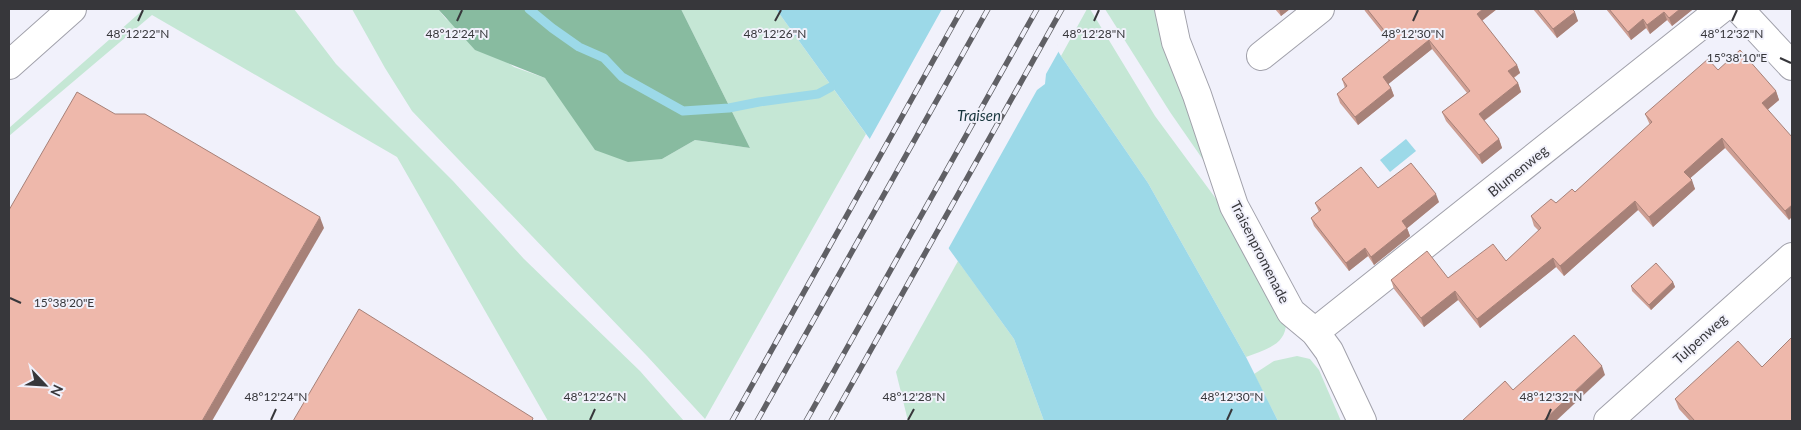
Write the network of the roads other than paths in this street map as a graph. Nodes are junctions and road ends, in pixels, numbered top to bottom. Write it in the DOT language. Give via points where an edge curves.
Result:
graph roads {
  1 [pos="72,9"];
  2 [pos="1169,9"];
  3 [pos="1320,9"];
  4 [pos="1721,9"];
  5 [pos="1740,9"];
  6 [pos="1261,56"];
  7 [pos="9,65"];
  8 [pos="1792,66"];
  9 [pos="1792,257"];
  10 [pos="1315,332"];
  11 [pos="1362,421"];
  12 [pos="1608,421"];
  1 -- 7 [label="street"];
  2 -- 10 [label="street, Traisenpromenade" via="1176,42 1234,206 1291,312"];
  3 -- 6 [label="street"];
  4 -- 10 [label="street, Blumenweg"];
  5 -- 8 [label="street"];
  9 -- 12 [label="street, Tulpenweg"];
  10 -- 11 [label="street, Traisenpromenade" via="1328,351"];
}
